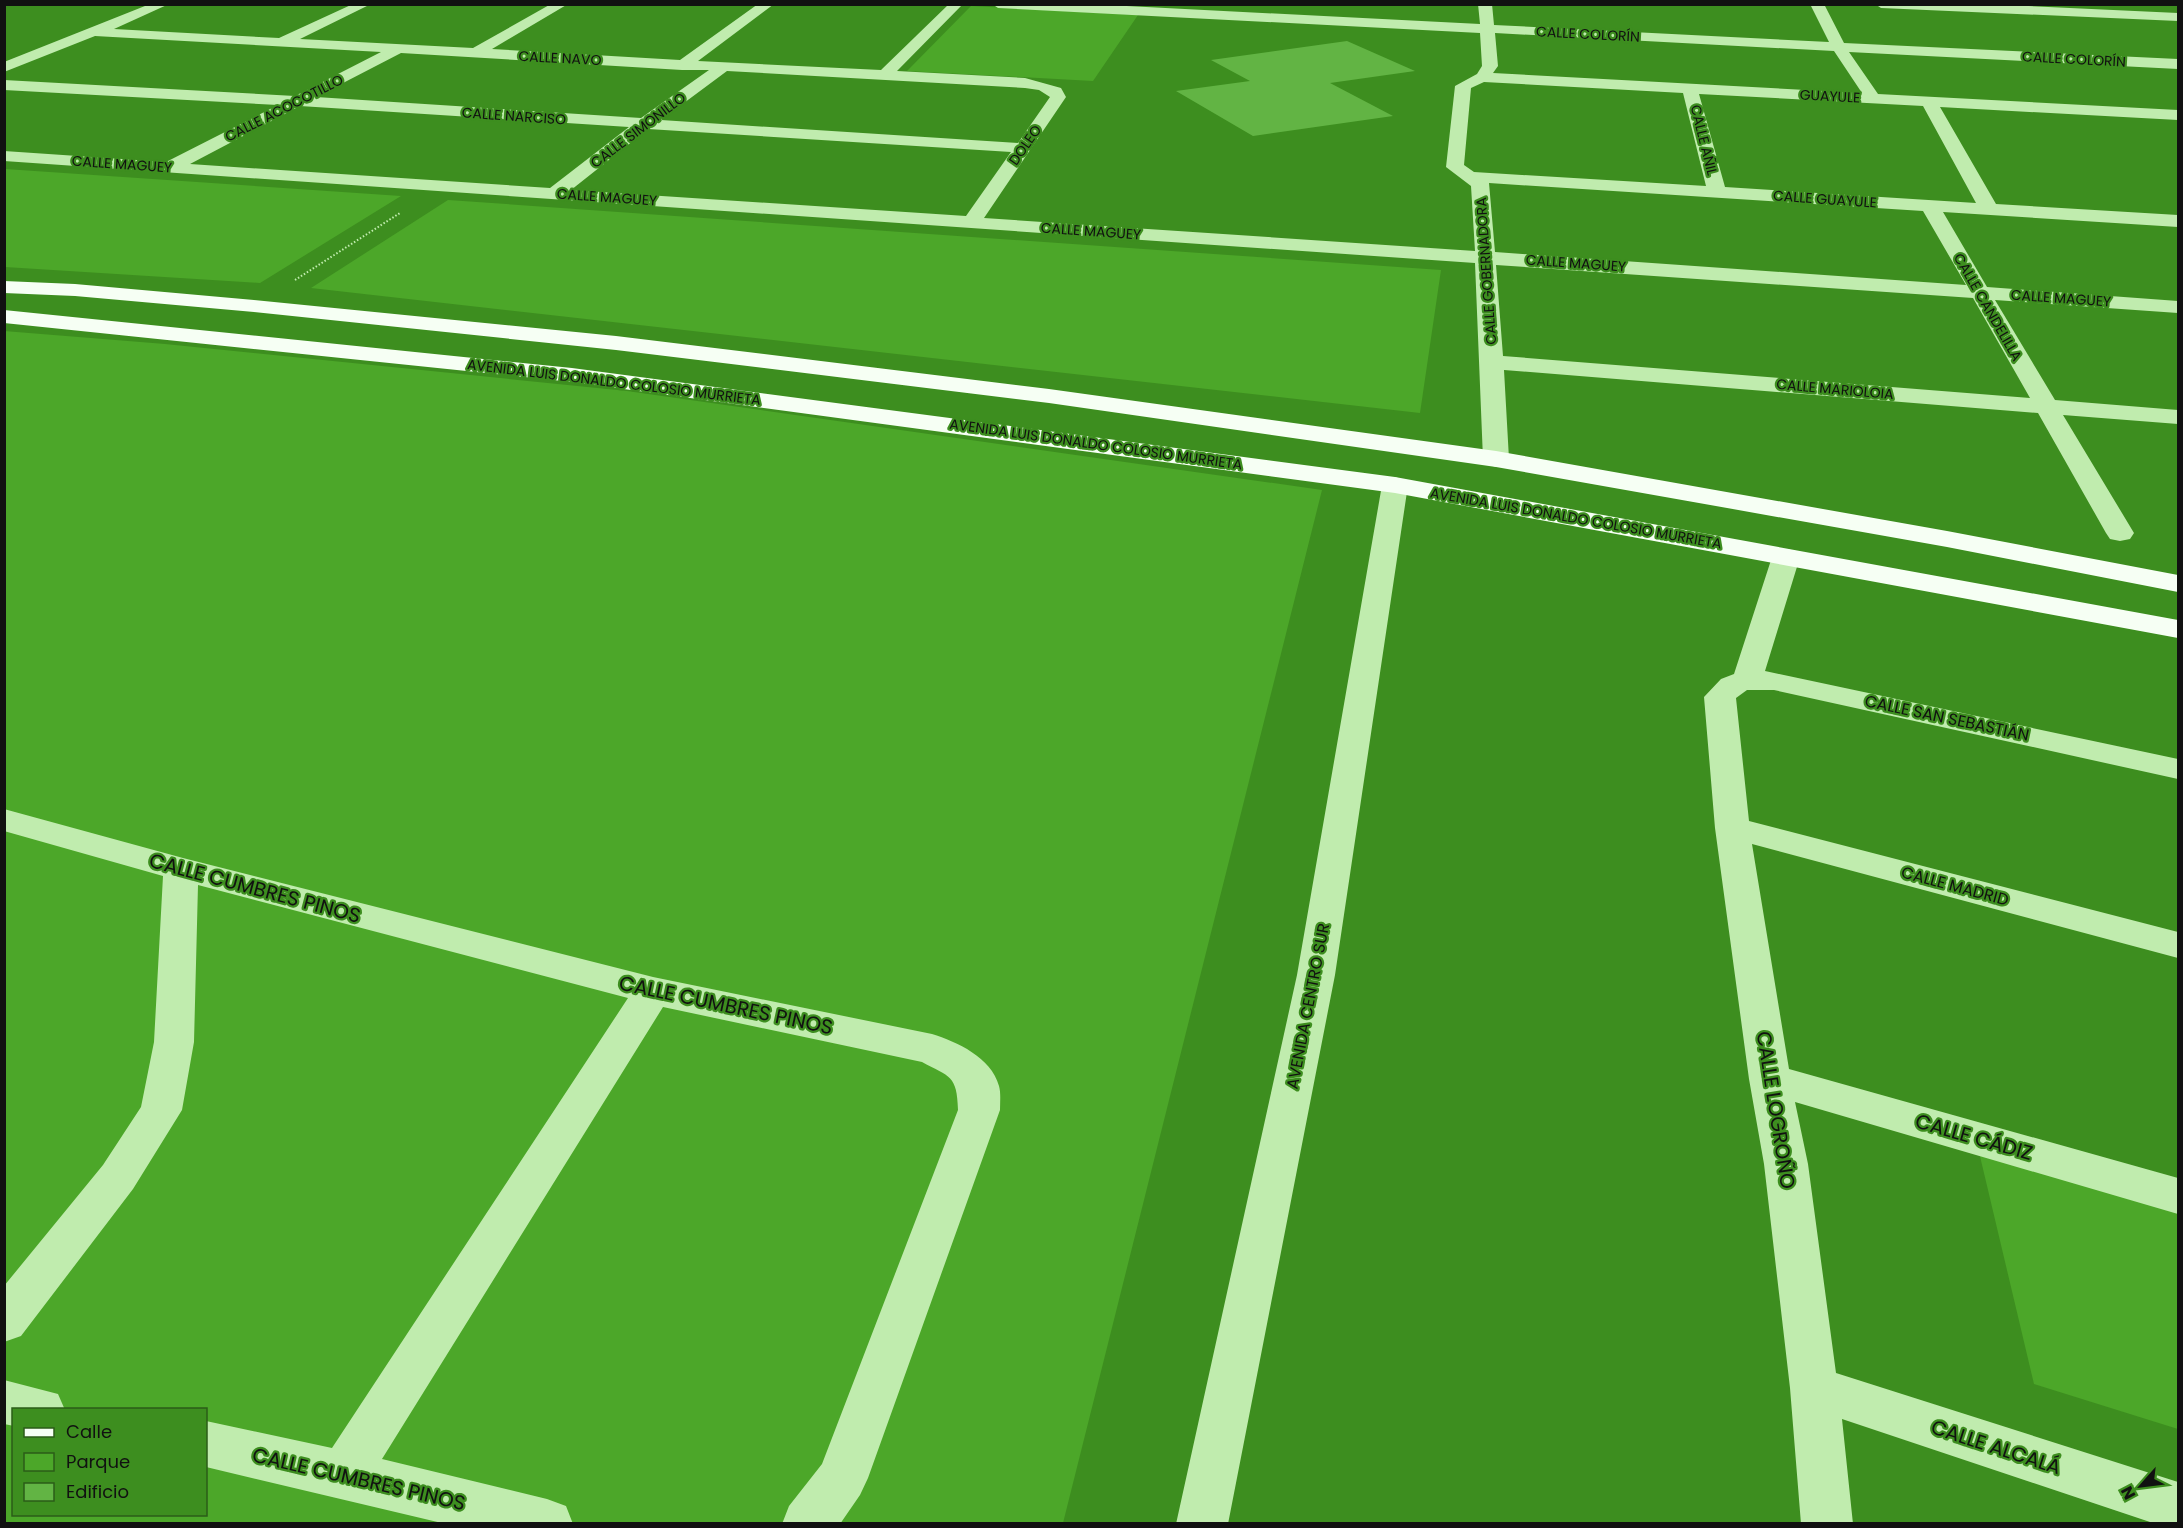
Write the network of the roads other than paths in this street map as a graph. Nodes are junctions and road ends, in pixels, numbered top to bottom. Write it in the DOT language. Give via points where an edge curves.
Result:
graph roads {
  1 [pos="162,4"];
  2 [pos="365,4"];
  3 [pos="562,4"];
  4 [pos="768,4"];
  5 [pos="957,4"];
  6 [pos="998,4"];
  7 [pos="1485,4"];
  8 [pos="1817,4"];
  9 [pos="1881,4"];
  10 [pos="2136,4"];
  11 [pos="1137,8"];
  12 [pos="2150,16"];
  13 [pos="2178,17"];
  14 [pos="1487,29"];
  15 [pos="94,32"];
  16 [pos="2171,34"];
  17 [pos="282,42"];
  18 [pos="1838,46"];
  19 [pos="398,50"];
  20 [pos="475,52"];
  21 [pos="2178,64"];
  22 [pos="682,65"];
  23 [pos="4,68"];
  24 [pos="722,68"];
  25 [pos="1482,76"];
  26 [pos="883,77"];
  27 [pos="1025,83"];
  28 [pos="4,85"];
  29 [pos="1690,88"];
  30 [pos="1874,99"];
  31 [pos="297,101"];
  32 [pos="1929,102"];
  33 [pos="2177,116"];
  34 [pos="644,124"];
  35 [pos="1023,148"];
  36 [pos="4,156"];
  37 [pos="170,167"];
  38 [pos="1472,177"];
  39 [pos="1717,192"];
  40 [pos="555,193"];
  41 [pos="1930,206"];
  42 [pos="1989,209"];
  43 [pos="2178,221"];
  44 [pos="970,224"];
  45 [pos="1483,256"];
  46 [pos="4,287"];
  47 [pos="1978,292"];
  48 [pos="2178,306"];
  49 [pos="9,317"];
  50 [pos="1492,362"];
  51 [pos="2048,406"];
  52 [pos="2178,417"];
  53 [pos="1496,459"];
  54 [pos="1395,485"];
  55 [pos="2120,533"];
  56 [pos="1786,557"];
  57 [pos="2178,584"];
  58 [pos="2178,629"];
  59 [pos="1734,688"];
  60 [pos="2178,769"];
  61 [pos="4,820"];
  62 [pos="1732,828"];
  63 [pos="181,869"];
  64 [pos="2178,945"];
  65 [pos="652,991"];
  66 [pos="1770,1079"];
  67 [pos="2178,1196"];
  68 [pos="4,1322"];
  69 [pos="1814,1388"];
  70 [pos="4,1402"];
  71 [pos="31,1408"];
  72 [pos="207,1444"];
  73 [pos="344,1474"];
  74 [pos="2178,1506"];
  75 [pos="547,1524"];
  76 [pos="808,1524"];
  77 [pos="1202,1524"];
  78 [pos="1827,1524"];
  1 -- 15 [label="street"];
  2 -- 17 [label="street"];
  3 -- 20 [label="street"];
  4 -- 22 [label="street, CALLE SIMONILLO"];
  5 -- 26 [label="street"];
  6 -- 11 [label="street, CALLE COLORÍN"];
  7 -- 14 [label="street"];
  8 -- 18 [label="street"];
  9 -- 12 [label="street"];
  10 -- 12 [label="street"];
  11 -- 14 [label="street, CALLE COLORÍN"];
  12 -- 13 [label="street"];
  12 -- 16 [label="street"];
  14 -- 18 [label="street, CALLE COLORÍN"];
  14 -- 25 [label="street" via="1490,66"];
  15 -- 17 [label="street, CALLE NAVO"];
  15 -- 23 [label="street"];
  17 -- 19 [label="street, CALLE NAVO"];
  18 -- 21 [label="street, CALLE COLORÍN"];
  18 -- 30 [label="street"];
  19 -- 20 [label="street, CALLE NAVO"];
  19 -- 31 [label="street, CALLE ACOCOTILLO"];
  20 -- 22 [label="street, CALLE NAVO"];
  22 -- 24 [label="street, CALLE NAVO"];
  24 -- 26 [label="street, CALLE NAVO"];
  24 -- 34 [label="street, CALLE SIMONILLO"];
  25 -- 29 [label="street, GUAYULE"];
  25 -- 38 [label="street, CALLE GOBERNADORA" via="1463,86 1455,166"];
  26 -- 27 [label="street, CALLE NAVO"];
  27 -- 35 [label="street, DOLEO" via="1055,91 1058,97"];
  28 -- 31 [label="street, CALLE NARCISO"];
  29 -- 30 [label="street, GUAYULE"];
  29 -- 39 [label="street, CALLE AÑIL"];
  30 -- 32 [label="street, GUAYULE"];
  31 -- 34 [label="street, CALLE NARCISO"];
  31 -- 37 [label="street, CALLE ACOCOTILLO"];
  32 -- 33 [label="street, GUAYULE"];
  32 -- 42 [label="street"];
  34 -- 35 [label="street, CALLE NARCISO"];
  34 -- 40 [label="street, CALLE SIMONILLO"];
  35 -- 44 [label="street, DOLEO"];
  36 -- 37 [label="street, CALLE MAGUEY"];
  37 -- 40 [label="street, CALLE MAGUEY"];
  38 -- 39 [label="street, CALLE GUAYULE"];
  38 -- 45 [label="street, CALLE GOBERNADORA" via="1480,184"];
  39 -- 41 [label="street, CALLE GUAYULE"];
  40 -- 44 [label="street, CALLE MAGUEY"];
  41 -- 42 [label="street, CALLE GUAYULE"];
  41 -- 47 [label="street, CALLE CANDELILLA"];
  42 -- 43 [label="street, CALLE GUAYULE"];
  44 -- 45 [label="street, CALLE MAGUEY"];
  45 -- 47 [label="street, CALLE MAGUEY"];
  45 -- 50 [label="street, CALLE GOBERNADORA"];
  46 -- 53 [label="main road" via="254,306 616,343 1014,392"];
  47 -- 48 [label="street, CALLE MAGUEY"];
  47 -- 51 [label="street, CALLE CANDELILLA"];
  49 -- 54 [label="main road, AVENIDA LUIS DONALDO COLOSIO MURRIETA" via="572,375"];
  50 -- 51 [label="street, CALLE MARIOLOIA"];
  50 -- 53 [label="street, CALLE GOBERNADORA"];
  51 -- 52 [label="street, CALLE MARIOLOIA"];
  51 -- 55 [label="street, CALLE CANDELILLA"];
  53 -- 57 [label="main road"];
  54 -- 56 [label="main road, AVENIDA LUIS DONALDO COLOSIO MURRIETA"];
  54 -- 77 [label="street, AVENIDA CENTRO SUR" via="1316,975"];
  56 -- 58 [label="main road, AVENIDA LUIS DONALDO COLOSIO MURRIETA"];
  56 -- 59 [label="street"];
  59 -- 60 [label="street, CALLE SAN SEBASTIÁN" via="1774,681"];
  59 -- 62 [label="street, CALLE LOGROÑO"];
  61 -- 63 [label="street, CALLE CUMBRES PINOS"];
  62 -- 64 [label="street, CALLE MADRID"];
  62 -- 66 [label="street, CALLE LOGROÑO"];
  63 -- 65 [label="street, CALLE CUMBRES PINOS"];
  63 -- 68 [label="street" via="174,1042 161,1110 118,1177"];
  65 -- 73 [label="street"];
  65 -- 76 [label="street, CALLE CUMBRES PINOS" via="932,1049 965,1067 978,1085 979,1110 842,1478"];
  66 -- 67 [label="street, CALLE CÁDIZ"];
  66 -- 69 [label="street, CALLE LOGROÑO" via="1786,1164"];
  69 -- 74 [label="street, CALLE ALCALÁ"];
  69 -- 78 [label="street, CALLE LOGROÑO"];
  70 -- 71 [label="street"];
  72 -- 73 [label="street, CALLE CUMBRES PINOS"];
  73 -- 75 [label="street, CALLE CUMBRES PINOS"];
}
